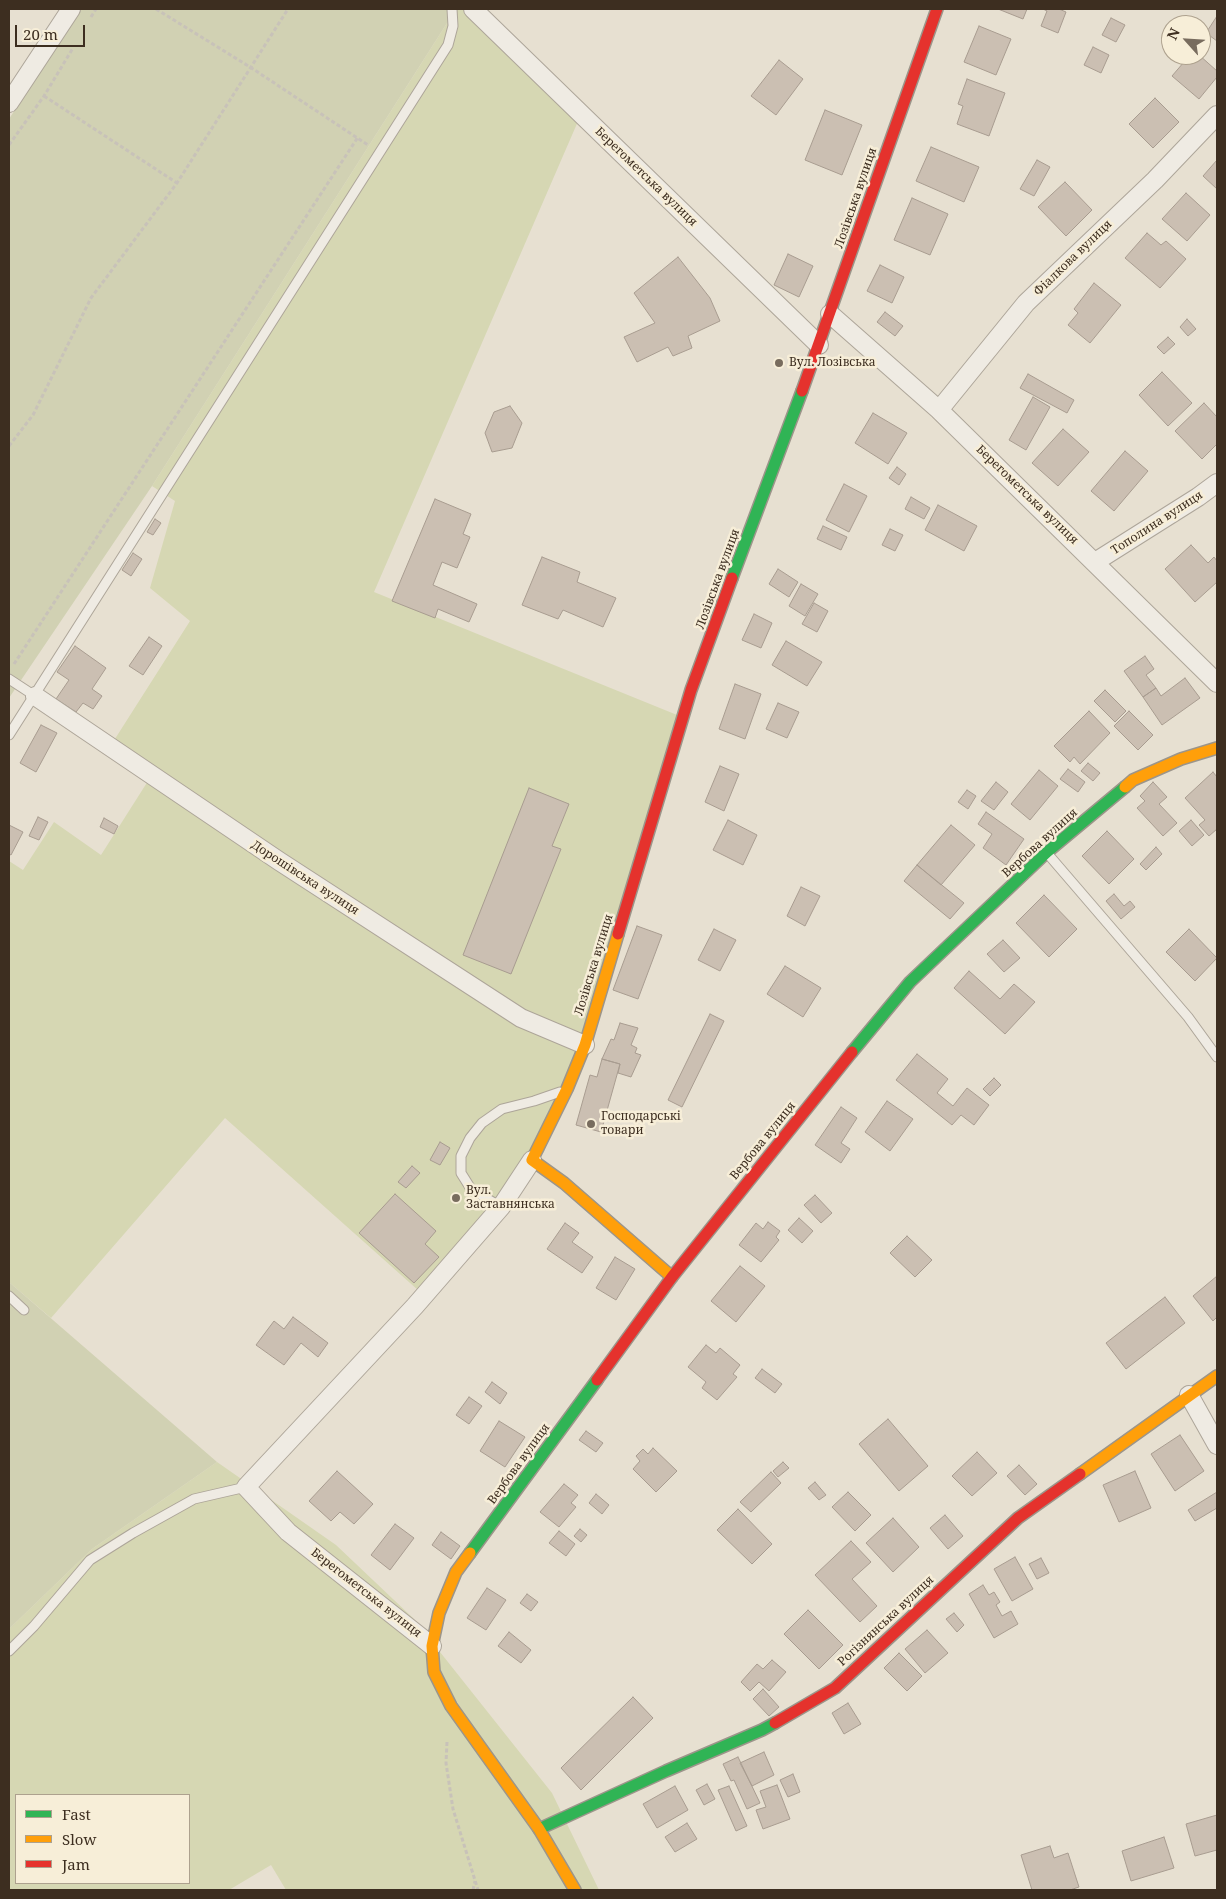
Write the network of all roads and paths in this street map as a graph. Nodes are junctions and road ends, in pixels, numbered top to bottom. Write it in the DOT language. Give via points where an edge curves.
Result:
graph roads {
  1 [pos="71,9"];
  2 [pos="96,9"];
  3 [pos="156,9"];
  4 [pos="288,9"];
  5 [pos="452,9"];
  6 [pos="473,9"];
  7 [pos="937,9"];
  8 [pos="86,25"];
  9 [pos="77,40"];
  10 [pos="250,67"];
  11 [pos="44,96"];
  12 [pos="9,103"];
  13 [pos="1217,115"];
  14 [pos="358,137"];
  15 [pos="9,145"];
  16 [pos="378,153"];
  17 [pos="177,183"];
  18 [pos="830,314"];
  19 [pos="819,344"];
  20 [pos="939,410"];
  21 [pos="9,446"];
  22 [pos="1217,483"];
  23 [pos="1095,562"];
  24 [pos="9,672"];
  25 [pos="9,679"];
  26 [pos="1217,682"];
  27 [pos="35,696"];
  28 [pos="9,735"];
  29 [pos="1217,748"];
  30 [pos="1047,852"];
  31 [pos="585,1046"];
  32 [pos="1217,1056"];
  33 [pos="567,1089"];
  34 [pos="532,1160"];
  35 [pos="501,1207"];
  36 [pos="672,1277"];
  37 [pos="9,1296"];
  38 [pos="24,1310"];
  39 [pos="1217,1376"];
  40 [pos="1189,1395"];
  41 [pos="1217,1445"];
  42 [pos="246,1486"];
  43 [pos="432,1646"];
  44 [pos="9,1651"];
  45 [pos="452,1706"];
  46 [pos="539,1829"];
  47 [pos="476,1880"];
  48 [pos="473,1890"];
  49 [pos="478,1890"];
  50 [pos="575,1890"];
  1 -- 12 [label="street"];
  2 -- 8 [label="path"];
  3 -- 10 [label="path"];
  4 -- 10 [label="path"];
  5 -- 16 [label="lane" via="453,26 448,45"];
  6 -- 19 [label="street, Берегометська вулиця"];
  7 -- 18 [label="street, Лозівська вулиця"];
  9 -- 11 [label="path"];
  10 -- 14 [label="path"];
  10 -- 17 [label="path"];
  11 -- 15 [label="path"];
  11 -- 17 [label="path"];
  13 -- 20 [label="street, Фіалкова вулиця" via="1155,180 1026,303"];
  14 -- 16 [label="path"];
  14 -- 24 [label="path"];
  16 -- 27 [label="lane"];
  17 -- 21 [label="path" via="91,298 33,415"];
  18 -- 19 [label="street, Лозівська вулиця"];
  18 -- 20 [label="street, Берегометська вулиця"];
  19 -- 31 [label="street, Лозівська вулиця" via="691,690"];
  20 -- 23 [label="street, Берегометська вулиця"];
  22 -- 23 [label="street, Тополина вулиця"];
  23 -- 26 [label="street, Берегометська вулиця"];
  25 -- 27 [label="lane"];
  27 -- 28 [label="lane"];
  27 -- 31 [label="street, Дорошівська вулиця" via="279,861 521,1018"];
  29 -- 30 [label="street, Вербова вулиця" via="1181,759 1133,780"];
  30 -- 32 [label="lane" via="1188,1017"];
  30 -- 36 [label="street, Вербова вулиця" via="910,982"];
  31 -- 33 [label="street, Лозівська вулиця"];
  33 -- 34 [label="street, Лозівська вулиця"];
  33 -- 35 [label="lane" via="502,1109 482,1123 470,1138 461,1156 461,1173 471,1189"];
  34 -- 35 [label="street"];
  34 -- 36 [label="street" via="564,1183"];
  35 -- 42 [label="street" via="415,1306"];
  36 -- 43 [label="street, Вербова вулиця" via="456,1572 439,1613"];
  37 -- 38 [label="lane"];
  39 -- 40 [label="street, Рогізнянська вулиця"];
  40 -- 41 [label="street"];
  40 -- 46 [label="street, Рогізнянська вулиця" via="1018,1518 834,1688 762,1730"];
  42 -- 43 [label="street, Берегометська вулиця" via="288,1532"];
  42 -- 44 [label="lane" via="194,1499 90,1560"];
  43 -- 45 [label="street, Берегометська вулиця" via="434,1672"];
  45 -- 46 [label="street, Берегометська вулиця"];
  45 -- 47 [label="path" via="446,1763 453,1809"];
  46 -- 50 [label="street, Берегометська вулиця"];
  47 -- 48 [label="path"];
  47 -- 49 [label="path"];
}
